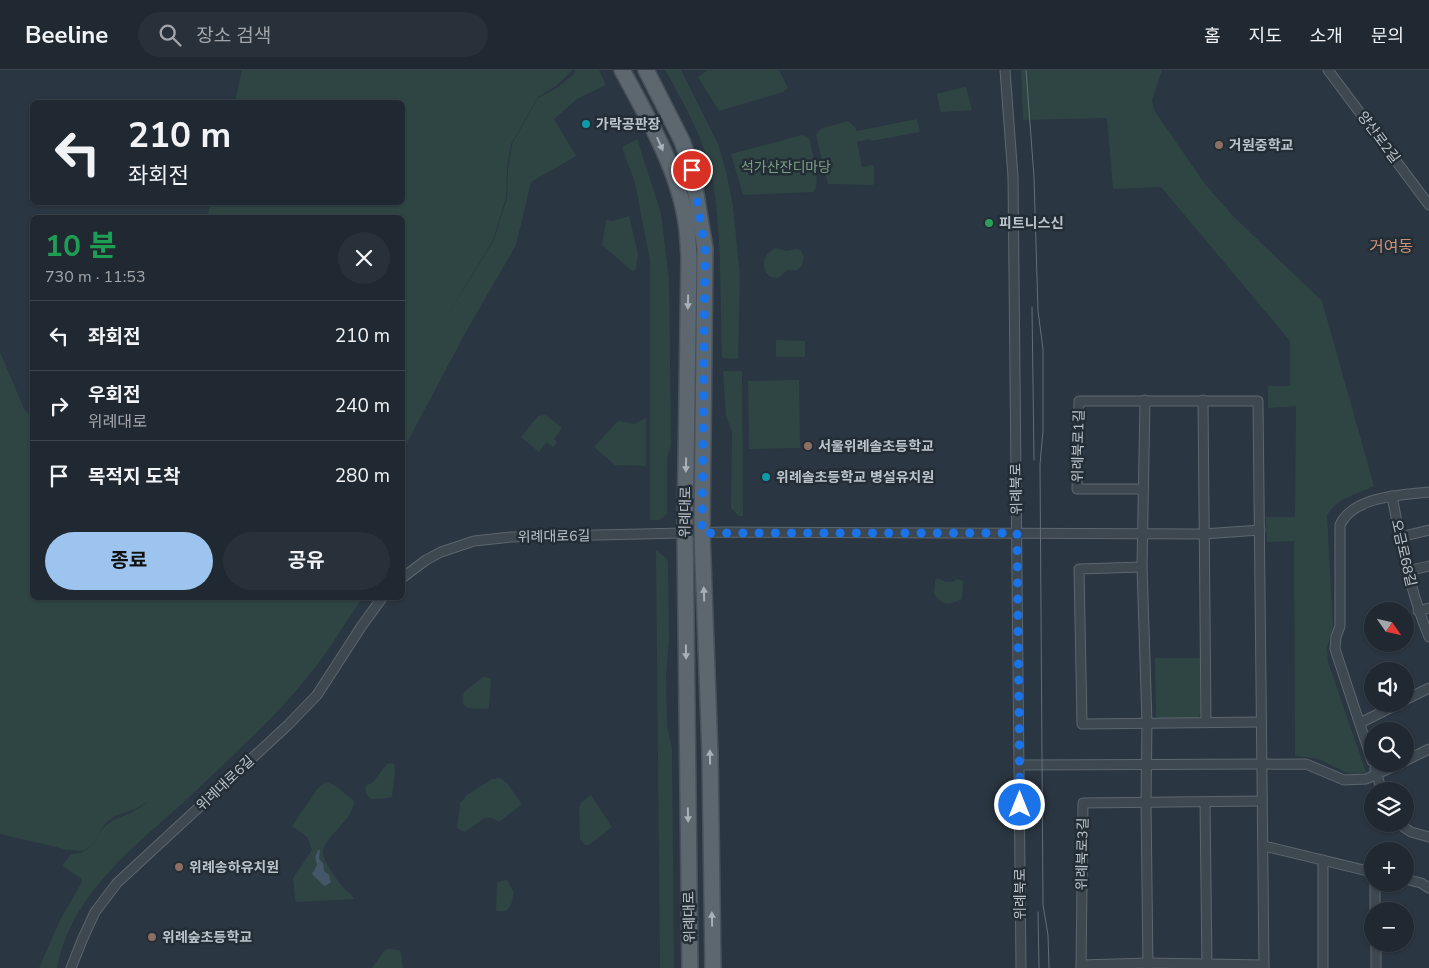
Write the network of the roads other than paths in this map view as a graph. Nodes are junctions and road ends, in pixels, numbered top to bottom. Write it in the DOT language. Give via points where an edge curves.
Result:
graph roads {
  1 [pos="622,70"];
  2 [pos="646,70"];
  3 [pos="1005,70"];
  4 [pos="1328,70"];
  5 [pos="1429,205"];
  6 [pos="1145,400"];
  7 [pos="1202,400"];
  8 [pos="1143,489"];
  9 [pos="1429,492"];
  10 [pos="1392,496"];
  11 [pos="1260,530"];
  12 [pos="1429,530"];
  13 [pos="685,533"];
  14 [pos="702,533"];
  15 [pos="1017,533"];
  16 [pos="1143,533"];
  17 [pos="1203,534"];
  18 [pos="1400,537"];
  19 [pos="1429,566"];
  20 [pos="1142,567"];
  21 [pos="1407,571"];
  22 [pos="405,576"];
  23 [pos="381,600"];
  24 [pos="1429,608"];
  25 [pos="1418,611"];
  26 [pos="1429,637"];
  27 [pos="1429,688"];
  28 [pos="1414,696"];
  29 [pos="1382,712"];
  30 [pos="1206,722"];
  31 [pos="1262,722"];
  32 [pos="1147,723"];
  33 [pos="1360,723"];
  34 [pos="1364,735"];
  35 [pos="1429,749"];
  36 [pos="1414,756"];
  37 [pos="1147,764"];
  38 [pos="1020,765"];
  39 [pos="1261,765"];
  40 [pos="1381,772"];
  41 [pos="1377,774"];
  42 [pos="1379,782"];
  43 [pos="1262,801"];
  44 [pos="1146,802"];
  45 [pos="1205,802"];
  46 [pos="1411,832"];
  47 [pos="1429,837"];
  48 [pos="1264,846"];
  49 [pos="1323,860"];
  50 [pos="1364,870"];
  51 [pos="1414,881"];
  52 [pos="1429,888"];
  53 [pos="1376,952"];
  54 [pos="1081,966"];
  55 [pos="1148,966"];
  56 [pos="1207,966"];
  57 [pos="1264,966"];
  58 [pos="71,968"];
  59 [pos="690,968"];
  60 [pos="713,968"];
  61 [pos="1021,968"];
  62 [pos="1323,968"];
  63 [pos="1376,968"];
  1 -- 13 [label="main road, 위례대로, one-way" via="666,158 686,222 689,257"];
  2 -- 14 [label="main road, 위례대로" via="682,141 692,170 705,248"];
  3 -- 15 [label="street, 위례북로" via="1013,172"];
  4 -- 5 [label="street, 양산로2길"];
  6 -- 7 [label="street, 위례북로1길"];
  6 -- 8 [label="street"];
  6 -- 8 [label="street, 위례북로1길" via="1079,401 1078,489"];
  7 -- 11 [label="street, 위례북로1길" via="1258,400"];
  7 -- 17 [label="street"];
  8 -- 16 [label="street"];
  9 -- 10 [label="street"];
  10 -- 18 [label="street, 오금로68길"];
  10 -- 33 [label="street" via="1357,507 1340,525 1340,626 1335,649"];
  11 -- 17 [label="street"];
  11 -- 31 [label="street, 위례북로1길"];
  12 -- 18 [label="street"];
  13 -- 14 [label="street, 위례대로6길"];
  13 -- 22 [label="street, 위례대로6길" via="491,539 441,552"];
  13 -- 59 [label="main road, 위례대로, one-way"];
  14 -- 15 [label="street, 위례대로6길"];
  60 -- 14 [label="main road, 위례대로, one-way"];
  15 -- 16 [label="street"];
  15 -- 38 [label="street, 위례북로"];
  16 -- 17 [label="street"];
  16 -- 20 [label="street"];
  17 -- 30 [label="street"];
  18 -- 21 [label="street, 오금로68길"];
  19 -- 21 [label="street"];
  20 -- 32 [label="street"];
  20 -- 32 [label="street" via="1079,569 1082,724"];
  21 -- 25 [label="street, 오금로68길"];
  23 -- 58 [label="street, 위례대로6길" via="317,695 116,883 95,912"];
  24 -- 25 [label="street"];
  25 -- 26 [label="street, 오금로68길"];
  27 -- 28 [label="street"];
  29 -- 33 [label="street"];
  30 -- 31 [label="street"];
  30 -- 32 [label="street"];
  31 -- 39 [label="street, 위례북로1길"];
  32 -- 37 [label="street"];
  33 -- 34 [label="street"];
  35 -- 36 [label="street"];
  37 -- 38 [label="street"];
  37 -- 39 [label="street"];
  37 -- 44 [label="street"];
  38 -- 61 [label="street, 위례북로"];
  39 -- 41 [label="street" via="1306,764 1344,780 1366,779"];
  39 -- 43 [label="street"];
  40 -- 41 [label="street"];
  41 -- 42 [label="street"];
  43 -- 45 [label="street"];
  43 -- 48 [label="street"];
  44 -- 45 [label="street"];
  44 -- 54 [label="street, 위례북로3길" via="1083,803"];
  44 -- 55 [label="street"];
  45 -- 56 [label="street"];
  46 -- 47 [label="street"];
  48 -- 49 [label="street"];
  48 -- 57 [label="street"];
  49 -- 50 [label="street"];
  49 -- 62 [label="street"];
  51 -- 52 [label="street"];
  53 -- 63 [label="street"];
  54 -- 55 [label="street"];
  55 -- 56 [label="street"];
  56 -- 57 [label="street"];
}
